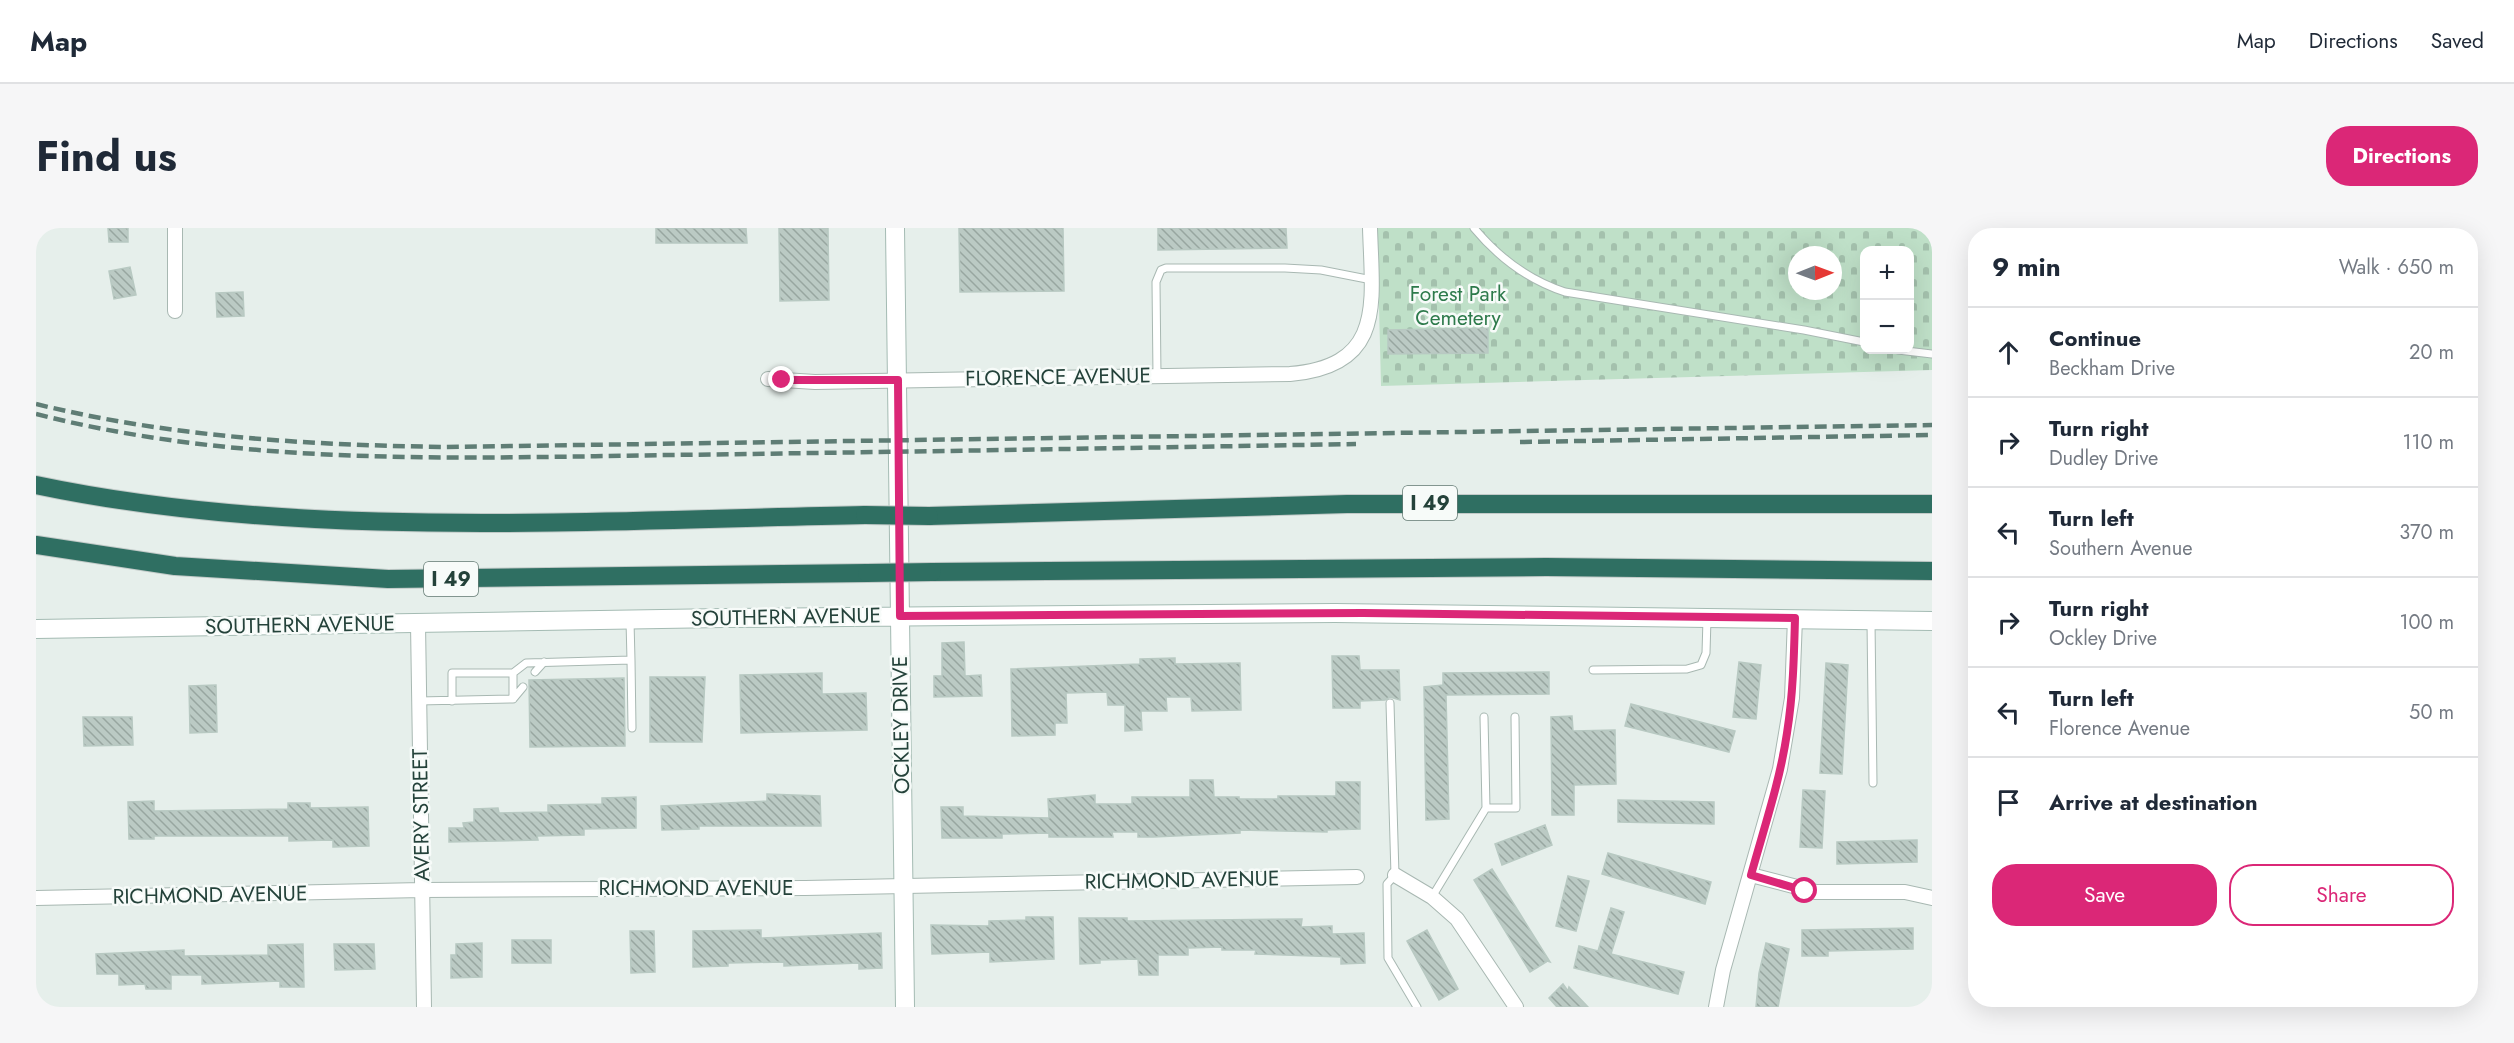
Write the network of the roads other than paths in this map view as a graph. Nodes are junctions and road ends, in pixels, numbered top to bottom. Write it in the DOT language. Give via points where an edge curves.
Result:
graph roads {
  1 [pos="175,228"];
  2 [pos="895,228"];
  3 [pos="1370,228"];
  4 [pos="1473,228"];
  5 [pos="1372,280"];
  6 [pos="175,311"];
  7 [pos="1860,341"];
  8 [pos="1914,352"];
  9 [pos="1932,354"];
  10 [pos="1157,376"];
  11 [pos="768,379"];
  12 [pos="898,380"];
  13 [pos="36,485"];
  14 [pos="1932,504"];
  15 [pos="36,546"];
  16 [pos="1932,571"];
  17 [pos="900,616"];
  18 [pos="1707,617"];
  19 [pos="1795,618"];
  20 [pos="630,620"];
  21 [pos="1871,620"];
  22 [pos="1932,621"];
  23 [pos="418,624"];
  24 [pos="36,629"];
  25 [pos="631,660"];
  26 [pos="544,662"];
  27 [pos="1593,670"];
  28 [pos="535,672"];
  29 [pos="513,673"];
  30 [pos="523,687"];
  31 [pos="513,699"];
  32 [pos="419,701"];
  33 [pos="452,701"];
  34 [pos="1390,704"];
  35 [pos="1484,717"];
  36 [pos="1515,717"];
  37 [pos="632,728"];
  38 [pos="1873,783"];
  39 [pos="1486,807"];
  40 [pos="1395,875"];
  41 [pos="1751,875"];
  42 [pos="1357,877"];
  43 [pos="903,886"];
  44 [pos="422,890"];
  45 [pos="1432,897"];
  46 [pos="36,898"];
  47 [pos="1932,898"];
  48 [pos="424,1007"];
  49 [pos="905,1007"];
  50 [pos="1417,1007"];
  51 [pos="1516,1007"];
  52 [pos="1716,1007"];
  1 -- 6 [label="street"];
  2 -- 12 [label="street, OCKLEY DRIVE"];
  3 -- 5 [label="street"];
  4 -- 7 [label="lane" via="1513,267 1565,292"];
  5 -- 10 [label="street, FLORENCE AVENUE" via="1372,309 1366,331 1345,358 1327,368 1304,373"];
  5 -- 10 [label="lane" via="1321,270 1166,268 1156,282"];
  8 -- 9 [label="lane"];
  10 -- 12 [label="street, FLORENCE AVENUE"];
  11 -- 12 [label="street, FLORENCE AVENUE"];
  12 -- 17 [label="street, OCKLEY DRIVE"];
  13 -- 14 [label="highway, I 49, bridge" via="184,507 436,522 929,516 1371,504"];
  15 -- 16 [label="highway, I 49, bridge" via="198,568 388,579 1534,567"];
  17 -- 18 [label="street, SOUTHERN AVENUE" via="1363,613"];
  17 -- 20 [label="street, SOUTHERN AVENUE"];
  17 -- 43 [label="street, OCKLEY DRIVE"];
  18 -- 19 [label="street, SOUTHERN AVENUE"];
  18 -- 27 [label="lane" via="1706,653 1701,665 1687,669"];
  19 -- 21 [label="street, SOUTHERN AVENUE"];
  19 -- 41 [label="street" via="1787,733"];
  20 -- 23 [label="street, SOUTHERN AVENUE"];
  20 -- 25 [label="lane"];
  21 -- 22 [label="street, SOUTHERN AVENUE"];
  21 -- 38 [label="lane"];
  23 -- 24 [label="street, SOUTHERN AVENUE"];
  23 -- 32 [label="street, AVERY STREET"];
  25 -- 26 [label="lane"];
  25 -- 37 [label="lane"];
  26 -- 28 [label="lane"];
  26 -- 29 [label="lane" via="526,663"];
  29 -- 31 [label="lane"];
  29 -- 33 [label="lane" via="452,673"];
  30 -- 31 [label="lane"];
  31 -- 33 [label="lane"];
  32 -- 33 [label="lane"];
  32 -- 44 [label="street, AVERY STREET"];
  34 -- 40 [label="lane"];
  35 -- 39 [label="lane"];
  36 -- 39 [label="lane" via="1516,808"];
  39 -- 45 [label="lane"];
  40 -- 45 [label="street"];
  40 -- 50 [label="lane" via="1387,884 1388,958"];
  41 -- 47 [label="street" via="1816,892 1905,892"];
  41 -- 52 [label="street"];
  42 -- 43 [label="street, RICHMOND AVENUE"];
  43 -- 44 [label="street, RICHMOND AVENUE"];
  43 -- 49 [label="street, OCKLEY DRIVE"];
  44 -- 46 [label="street, RICHMOND AVENUE"];
  44 -- 48 [label="street, AVERY STREET"];
  45 -- 51 [label="street" via="1456,919"];
}
